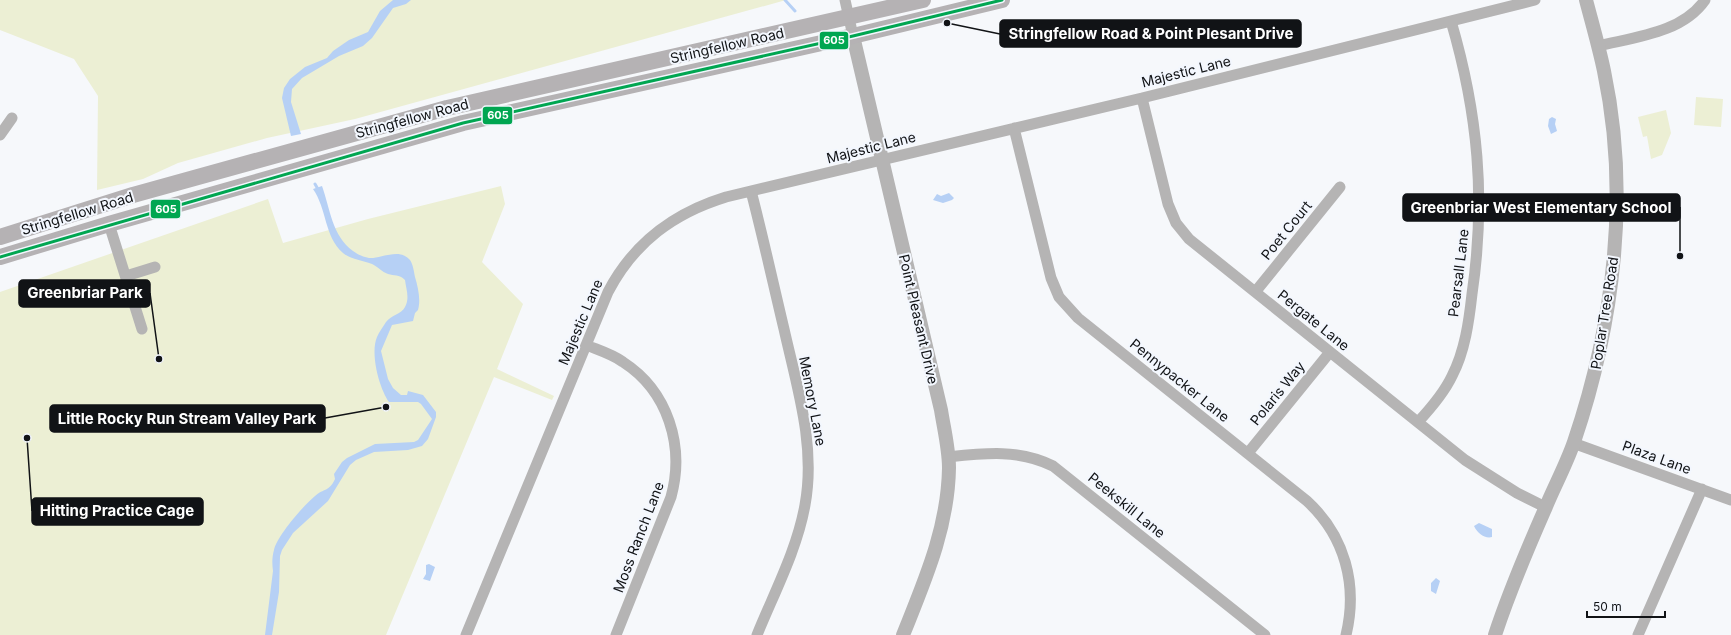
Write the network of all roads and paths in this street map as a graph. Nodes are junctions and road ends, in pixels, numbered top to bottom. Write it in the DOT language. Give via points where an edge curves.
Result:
graph roads {
  1 [pos="845,0"];
  2 [pos="923,0"];
  3 [pos="1002,0"];
  4 [pos="1535,0"];
  5 [pos="1586,0"];
  6 [pos="1705,0"];
  7 [pos="849,17"];
  8 [pos="1451,21"];
  9 [pos="853,36"];
  10 [pos="1598,46"];
  11 [pos="1142,98"];
  12 [pos="12,118"];
  13 [pos="1014,128"];
  14 [pos="0,135"];
  15 [pos="882,159"];
  16 [pos="1340,187"];
  17 [pos="751,191"];
  18 [pos="108,224"];
  19 [pos="0,237"];
  20 [pos="0,257"];
  21 [pos="155,267"];
  22 [pos="126,276"];
  23 [pos="1256,291"];
  24 [pos="142,329"];
  25 [pos="586,345"];
  26 [pos="1330,352"];
  27 [pos="1418,422"];
  28 [pos="1573,443"];
  29 [pos="1248,453"];
  30 [pos="948,457"];
  31 [pos="1702,489"];
  32 [pos="1731,500"];
  33 [pos="1545,507"];
  34 [pos="466,635"];
  35 [pos="616,635"];
  36 [pos="757,635"];
  37 [pos="903,635"];
  38 [pos="1265,635"];
  39 [pos="1346,635"];
  40 [pos="1495,635"];
  41 [pos="1638,635"];
  1 -- 7 [label="street, Point Pleasant Drive"];
  2 -- 7 [label="main road, Stringfellow Road"];
  3 -- 9 [label="main road, Stringfellow Road"];
  4 -- 8 [label="street, Majestic Lane"];
  5 -- 10 [label="street, Poplar Tree Road"];
  6 -- 10 [label="street" via="1693,14 1668,28"];
  7 -- 9 [label="street, Point Pleasant Drive"];
  7 -- 19 [label="main road, Stringfellow Road" via="447,108 133,195"];
  8 -- 11 [label="street, Majestic Lane"];
  8 -- 27 [label="street, Pearsall Lane" via="1468,87 1476,138 1479,190 1477,250 1470,314 1459,361 1444,390"];
  9 -- 15 [label="street, Point Pleasant Drive"];
  9 -- 18 [label="main road, Stringfellow Road" via="463,123"];
  10 -- 28 [label="street, Poplar Tree Road" via="1614,139 1615,245 1602,342 1594,380"];
  11 -- 13 [label="street, Majestic Lane"];
  11 -- 23 [label="street, Pergate Lane" via="1168,204 1176,223 1189,239"];
  12 -- 14 [label="street"];
  13 -- 15 [label="street, Majestic Lane"];
  13 -- 29 [label="street, Pennypacker Lane" via="1052,278 1063,302 1078,318"];
  15 -- 17 [label="street, Majestic Lane"];
  15 -- 30 [label="street, Point Pleasant Drive" via="941,410"];
  16 -- 23 [label="street, Poet Court"];
  17 -- 25 [label="street, Majestic Lane" via="726,196 692,209 666,224 646,240 615,279"];
  17 -- 36 [label="street, Memory Lane" via="805,422 809,469 802,521"];
  18 -- 20 [label="main road, Stringfellow Road"];
  18 -- 22 [label="street"];
  21 -- 22 [label="street"];
  22 -- 24 [label="street"];
  23 -- 26 [label="street, Pergate Lane"];
  25 -- 34 [label="street, Majestic Lane"];
  25 -- 35 [label="street, Moss Ranch Lane" via="622,361 649,385 667,414 676,447 676,473 671,497"];
  26 -- 27 [label="street, Pergate Lane"];
  26 -- 29 [label="street, Polaris Way"];
  27 -- 33 [label="street, Pergate Lane" via="1483,473"];
  28 -- 31 [label="street, Plaza Lane"];
  28 -- 33 [label="street, Poplar Tree Road"];
  29 -- 39 [label="street, Pennypacker Lane" via="1311,504 1333,532 1344,554 1351,585 1352,600"];
  30 -- 37 [label="street, Point Pleasant Drive" via="947,500 935,554"];
  30 -- 38 [label="street, Peekskill Lane" via="1006,453 1034,458 1053,466"];
  31 -- 32 [label="street, Plaza Lane"];
  31 -- 41 [label="street"];
  33 -- 40 [label="street, Poplar Tree Road"];
}
